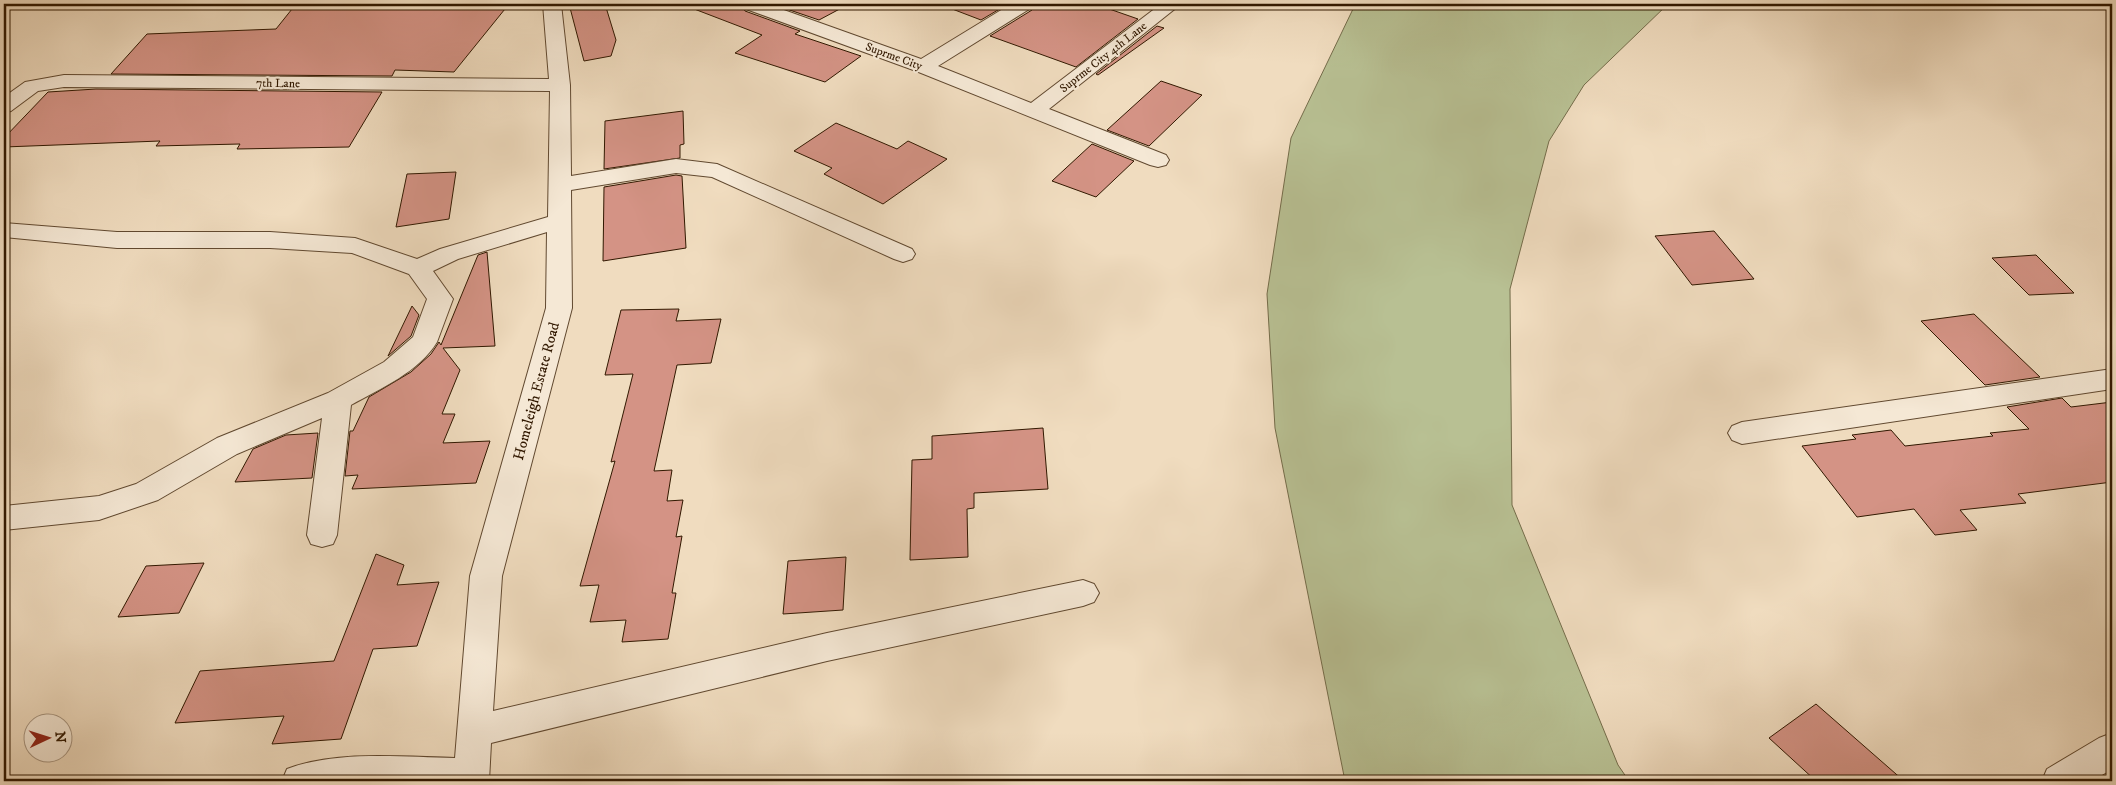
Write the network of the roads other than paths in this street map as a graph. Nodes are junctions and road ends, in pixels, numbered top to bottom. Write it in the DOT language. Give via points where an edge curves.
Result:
graph roads {
  1 [pos="552,4"];
  2 [pos="754,4"];
  3 [pos="1024,4"];
  4 [pos="1172,4"];
  5 [pos="923,67"];
  6 [pos="560,85"];
  7 [pos="4,107"];
  8 [pos="1035,110"];
  9 [pos="1158,160"];
  10 [pos="558,185"];
  11 [pos="558,221"];
  12 [pos="4,230"];
  13 [pos="903,254"];
  14 [pos="418,268"];
  15 [pos="2112,380"];
  16 [pos="338,400"];
  17 [pos="1742,433"];
  18 [pos="4,518"];
  19 [pos="322,535"];
  20 [pos="1082,593"];
  21 [pos="475,731"];
  22 [pos="2112,750"];
  23 [pos="472,778"];
  24 [pos="300,781"];
  25 [pos="2060,781"];
  1 -- 6 [label="street, Homeleigh Estate Road"];
  2 -- 5 [label="street, Suprme City"];
  3 -- 5 [label="street"];
  4 -- 8 [label="street, Suprme City 4th Lane"];
  5 -- 8 [label="street, Suprme City"];
  6 -- 7 [label="street, 7th Lane" via="64,81 32,86"];
  6 -- 10 [label="street, Homeleigh Estate Road"];
  8 -- 9 [label="street, Suprme City"];
  10 -- 11 [label="street, Homeleigh Estate Road"];
  10 -- 13 [label="street" via="676,166 717,171"];
  11 -- 14 [label="street" via="449,254"];
  11 -- 21 [label="street, Homeleigh Estate Road" via="559,308 486,576"];
  12 -- 14 [label="street" via="117,240 270,240 354,246"];
  14 -- 16 [label="street" via="440,299 424,342 394,369"];
  15 -- 17 [label="street"];
  16 -- 18 [label="street" via="227,446 147,492 99,508"];
  16 -- 19 [label="street"];
  20 -- 21 [label="street" via="827,647"];
  21 -- 23 [label="street, Homeleigh Estate Road"];
  22 -- 25 [label="street"];
  23 -- 24 [label="street, Homeleigh Estate Road" via="355,774"];
}
